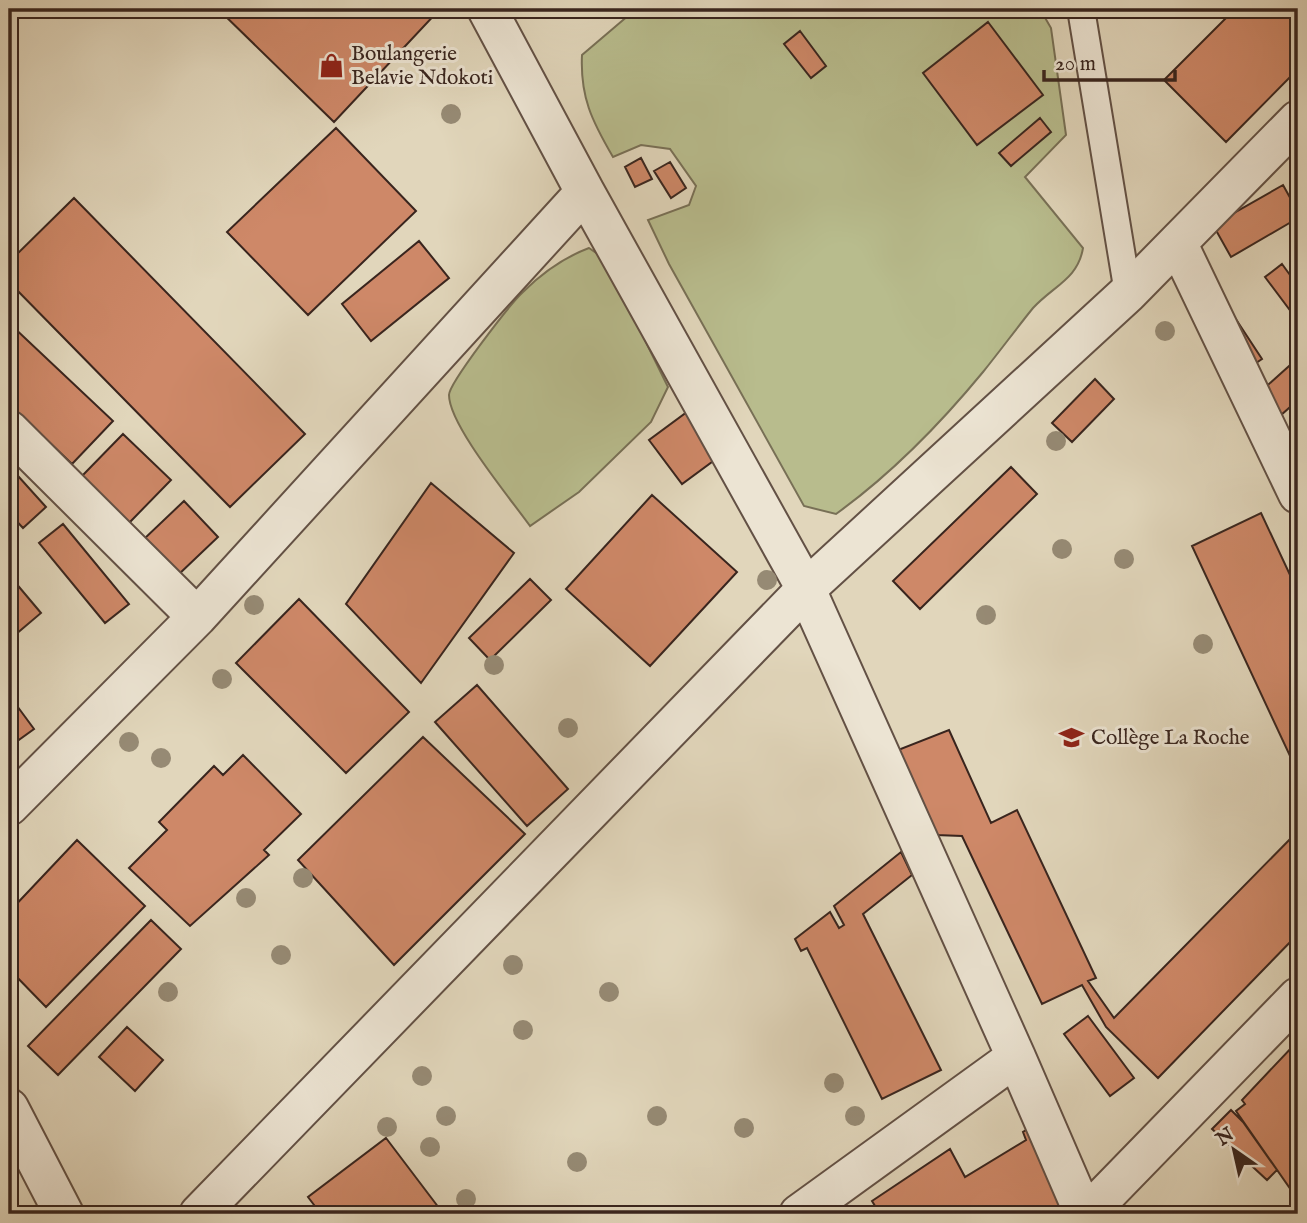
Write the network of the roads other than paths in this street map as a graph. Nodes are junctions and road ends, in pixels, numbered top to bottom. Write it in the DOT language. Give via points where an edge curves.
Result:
graph roads {
  1 [pos="487,9"];
  2 [pos="1081,9"];
  3 [pos="1298,120"];
  4 [pos="584,192"];
  5 [pos="1178,244"];
  6 [pos="1128,293"];
  7 [pos="9,430"];
  8 [pos="1298,494"];
  9 [pos="806,589"];
  10 [pos="197,617"];
  11 [pos="9,806"];
  12 [pos="1298,997"];
  13 [pos="1016,1057"];
  14 [pos="9,1108"];
  15 [pos="64,1214"];
  16 [pos="198,1214"];
  17 [pos="799,1214"];
  18 [pos="1086,1214"];
  1 -- 4 [label="street"];
  2 -- 6 [label="lane"];
  3 -- 5 [label="street"];
  4 -- 9 [label="street"];
  4 -- 10 [label="street"];
  5 -- 6 [label="street"];
  5 -- 8 [label="street"];
  6 -- 9 [label="street"];
  7 -- 10 [label="street"];
  9 -- 13 [label="street"];
  9 -- 16 [label="street"];
  10 -- 11 [label="street"];
  12 -- 18 [label="street"];
  13 -- 17 [label="street"];
  13 -- 18 [label="street"];
  14 -- 15 [label="street"];
}
